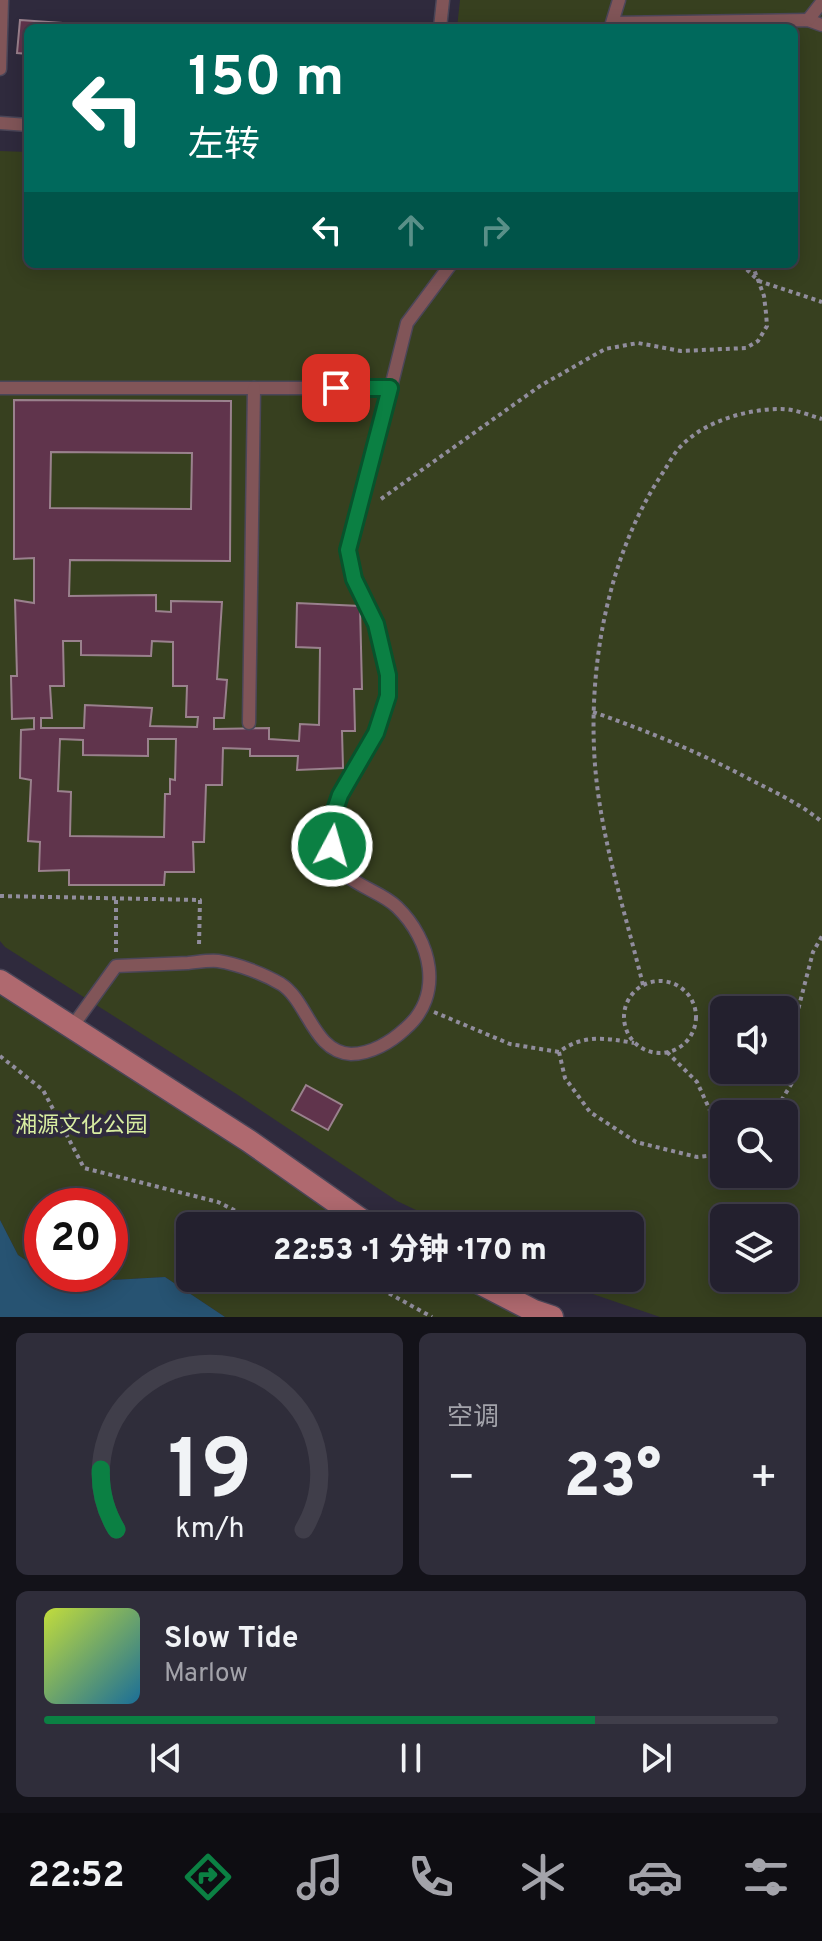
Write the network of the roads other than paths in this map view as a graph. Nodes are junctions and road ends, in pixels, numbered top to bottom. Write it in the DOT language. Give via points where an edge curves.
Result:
graph roads {
  1 [pos="2,0"];
  2 [pos="443,0"];
  3 [pos="619,0"];
  4 [pos="822,2"];
  5 [pos="808,20"];
  6 [pos="440,24"];
  7 [pos="611,24"];
  8 [pos="650,24"];
  9 [pos="822,25"];
  10 [pos="0,69"];
  11 [pos="0,123"];
  12 [pos="24,125"];
  13 [pos="448,268"];
  14 [pos="0,388"];
  15 [pos="254,388"];
  16 [pos="390,388"];
  17 [pos="249,723"];
  18 [pos="0,981"];
  19 [pos="72,1027"];
  20 [pos="350,1212"];
  21 [pos="497,1292"];
  22 [pos="552,1317"];
  1 -- 10 [label="lane"];
  2 -- 6 [label="lane"];
  3 -- 7 [label="lane"];
  4 -- 5 [label="lane"];
  5 -- 8 [label="lane"];
  5 -- 9 [label="lane"];
  11 -- 12 [label="lane"];
  13 -- 16 [label="lane" via="407,323"];
  14 -- 15 [label="lane"];
  15 -- 16 [label="lane"];
  15 -- 17 [label="lane"];
  16 -- 19 [label="lane" via="350,538 350,563 376,624 388,696 376,733 340,795 333,852 346,875 394,904 415,930 430,974 425,1008 382,1045 346,1053 322,1040 298,999 279,983 218,961 116,966"];
  18 -- 19 [label="main road"];
  19 -- 20 [label="main road"];
  21 -- 22 [label="main road"];
}
